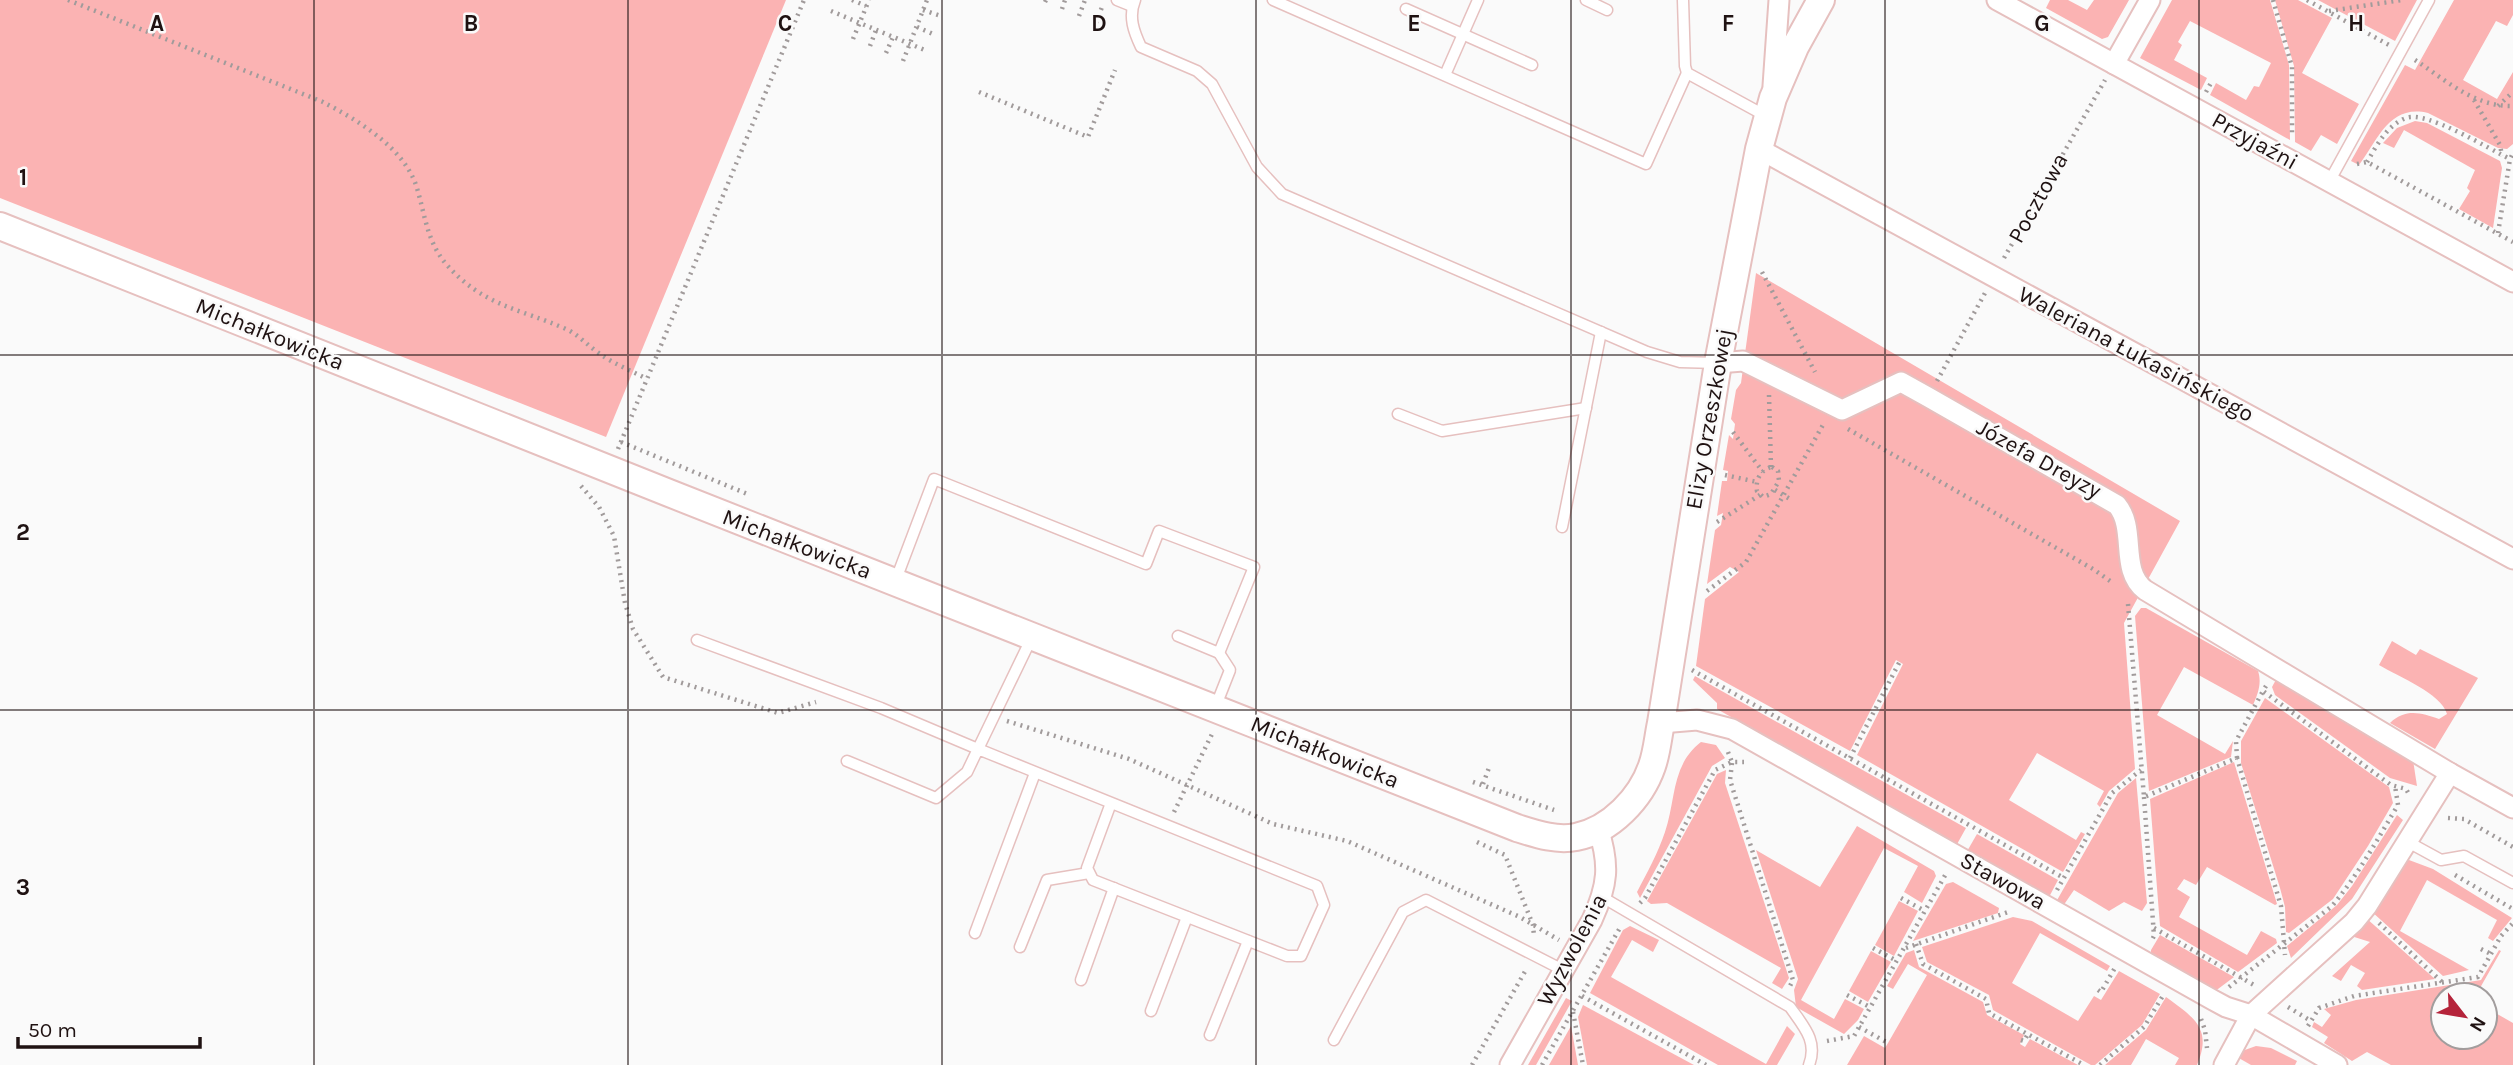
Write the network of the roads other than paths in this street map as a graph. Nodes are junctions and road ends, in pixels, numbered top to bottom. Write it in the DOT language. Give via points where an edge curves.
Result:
graph roads {
  1 [pos="1117,0"];
  2 [pos="1273,0"];
  3 [pos="1478,0"];
  4 [pos="1586,0"];
  5 [pos="1683,0"];
  6 [pos="1779,0"];
  7 [pos="1821,0"];
  8 [pos="1997,0"];
  9 [pos="2150,0"];
  10 [pos="2429,0"];
  11 [pos="1133,3"];
  12 [pos="1296,5"];
  13 [pos="1406,9"];
  14 [pos="1607,9"];
  15 [pos="1463,33"];
  16 [pos="2114,64"];
  17 [pos="1532,65"];
  18 [pos="1687,73"];
  19 [pos="1445,75"];
  20 [pos="1770,107"];
  21 [pos="1759,149"];
  22 [pos="2332,175"];
  23 [pos="0,226"];
  24 [pos="2513,282"];
  25 [pos="1601,332"];
  26 [pos="1718,363"];
  27 [pos="1586,408"];
  28 [pos="1398,414"];
  29 [pos="1562,527"];
  30 [pos="2513,559"];
  31 [pos="895,582"];
  32 [pos="1032,636"];
  33 [pos="1178,636"];
  34 [pos="697,639"];
  35 [pos="1219,653"];
  36 [pos="1215,708"];
  37 [pos="1661,723"];
  38 [pos="978,749"];
  39 [pos="847,761"];
  40 [pos="1035,773"];
  41 [pos="2450,773"];
  42 [pos="1111,803"];
  43 [pos="2513,808"];
  44 [pos="1598,828"];
  45 [pos="2408,842"];
  46 [pos="1090,873"];
  47 [pos="2513,883"];
  48 [pos="1114,888"];
  49 [pos="1602,897"];
  50 [pos="1188,917"];
  51 [pos="975,933"];
  52 [pos="1248,941"];
  53 [pos="1020,947"];
  54 [pos="1563,970"];
  55 [pos="1081,980"];
  56 [pos="1151,1011"];
  57 [pos="2251,1015"];
  58 [pos="1210,1035"];
  59 [pos="1334,1040"];
  60 [pos="1510,1065"];
  61 [pos="1809,1065"];
  62 [pos="2224,1065"];
  63 [pos="2337,1065"];
  1 -- 11 [label="lane"];
  2 -- 12 [label="lane"];
  3 -- 15 [label="lane"];
  4 -- 14 [label="lane"];
  5 -- 18 [label="lane"];
  6 -- 20 [label="street"];
  7 -- 20 [label="street, Elizy Orzeszkowej"];
  8 -- 16 [label="street, Przyjaźni"];
  9 -- 16 [label="street"];
  10 -- 22 [label="lane"];
  11 -- 25 [label="lane" via="1132,26 1141,47 1197,71 1212,84 1257,167 1282,194"];
  12 -- 19 [label="lane"];
  13 -- 15 [label="lane"];
  15 -- 17 [label="lane"];
  15 -- 19 [label="lane"];
  16 -- 22 [label="street, Przyjaźni"];
  18 -- 19 [label="lane" via="1646,164"];
  18 -- 20 [label="lane"];
  20 -- 21 [label="street, Elizy Orzeszkowej"];
  21 -- 26 [label="street, Elizy Orzeszkowej"];
  21 -- 30 [label="street, Waleriana Łukasińskiego"];
  22 -- 24 [label="street, Przyjaźni"];
  23 -- 31 [label="street, Michałkowicka"];
  25 -- 26 [label="lane" via="1680,362"];
  25 -- 27 [label="lane"];
  26 -- 37 [label="street, Elizy Orzeszkowej"];
  26 -- 41 [label="street, Józefa Dreyzy" via="1743,362 1842,410 1901,382 1928,397 2117,505 2128,528 2132,571 2139,586"];
  27 -- 28 [label="lane" via="1443,431"];
  27 -- 29 [label="lane"];
  31 -- 32 [label="street, Michałkowicka"];
  31 -- 35 [label="lane" via="934,479 1146,564 1159,531 1254,567"];
  32 -- 36 [label="street, Michałkowicka"];
  32 -- 38 [label="lane"];
  33 -- 35 [label="lane"];
  34 -- 38 [label="lane"];
  35 -- 36 [label="lane" via="1230,670"];
  36 -- 44 [label="street, Michałkowicka" via="1546,837 1575,837"];
  37 -- 44 [label="street, Elizy Orzeszkowej" via="1652,766 1639,792 1621,813"];
  37 -- 57 [label="street, Stawowa" via="1697,720 1732,729 2226,1007"];
  38 -- 39 [label="lane" via="967,772 936,798"];
  38 -- 40 [label="lane"];
  40 -- 42 [label="lane"];
  40 -- 51 [label="lane"];
  41 -- 43 [label="street, Józefa Dreyzy"];
  41 -- 45 [label="street"];
  42 -- 46 [label="lane" via="1087,868"];
  42 -- 52 [label="lane" via="1317,886 1324,905 1301,956 1287,956"];
  44 -- 49 [label="street, Wyzwolenia" via="1606,851"];
  45 -- 47 [label="lane" via="2441,860 2470,858"];
  45 -- 57 [label="street" via="2354,922"];
  46 -- 48 [label="lane" via="1093,880"];
  46 -- 53 [label="lane" via="1046,880"];
  48 -- 50 [label="lane"];
  48 -- 55 [label="lane"];
  49 -- 54 [label="street, Wyzwolenia"];
  49 -- 61 [label="lane" via="1790,1007 1813,1044"];
  50 -- 52 [label="lane"];
  50 -- 56 [label="lane"];
  52 -- 58 [label="lane"];
  54 -- 59 [label="lane" via="1426,900 1403,912"];
  54 -- 60 [label="street, Wyzwolenia"];
  57 -- 62 [label="street"];
  57 -- 63 [label="street, Stawowa"];
}
